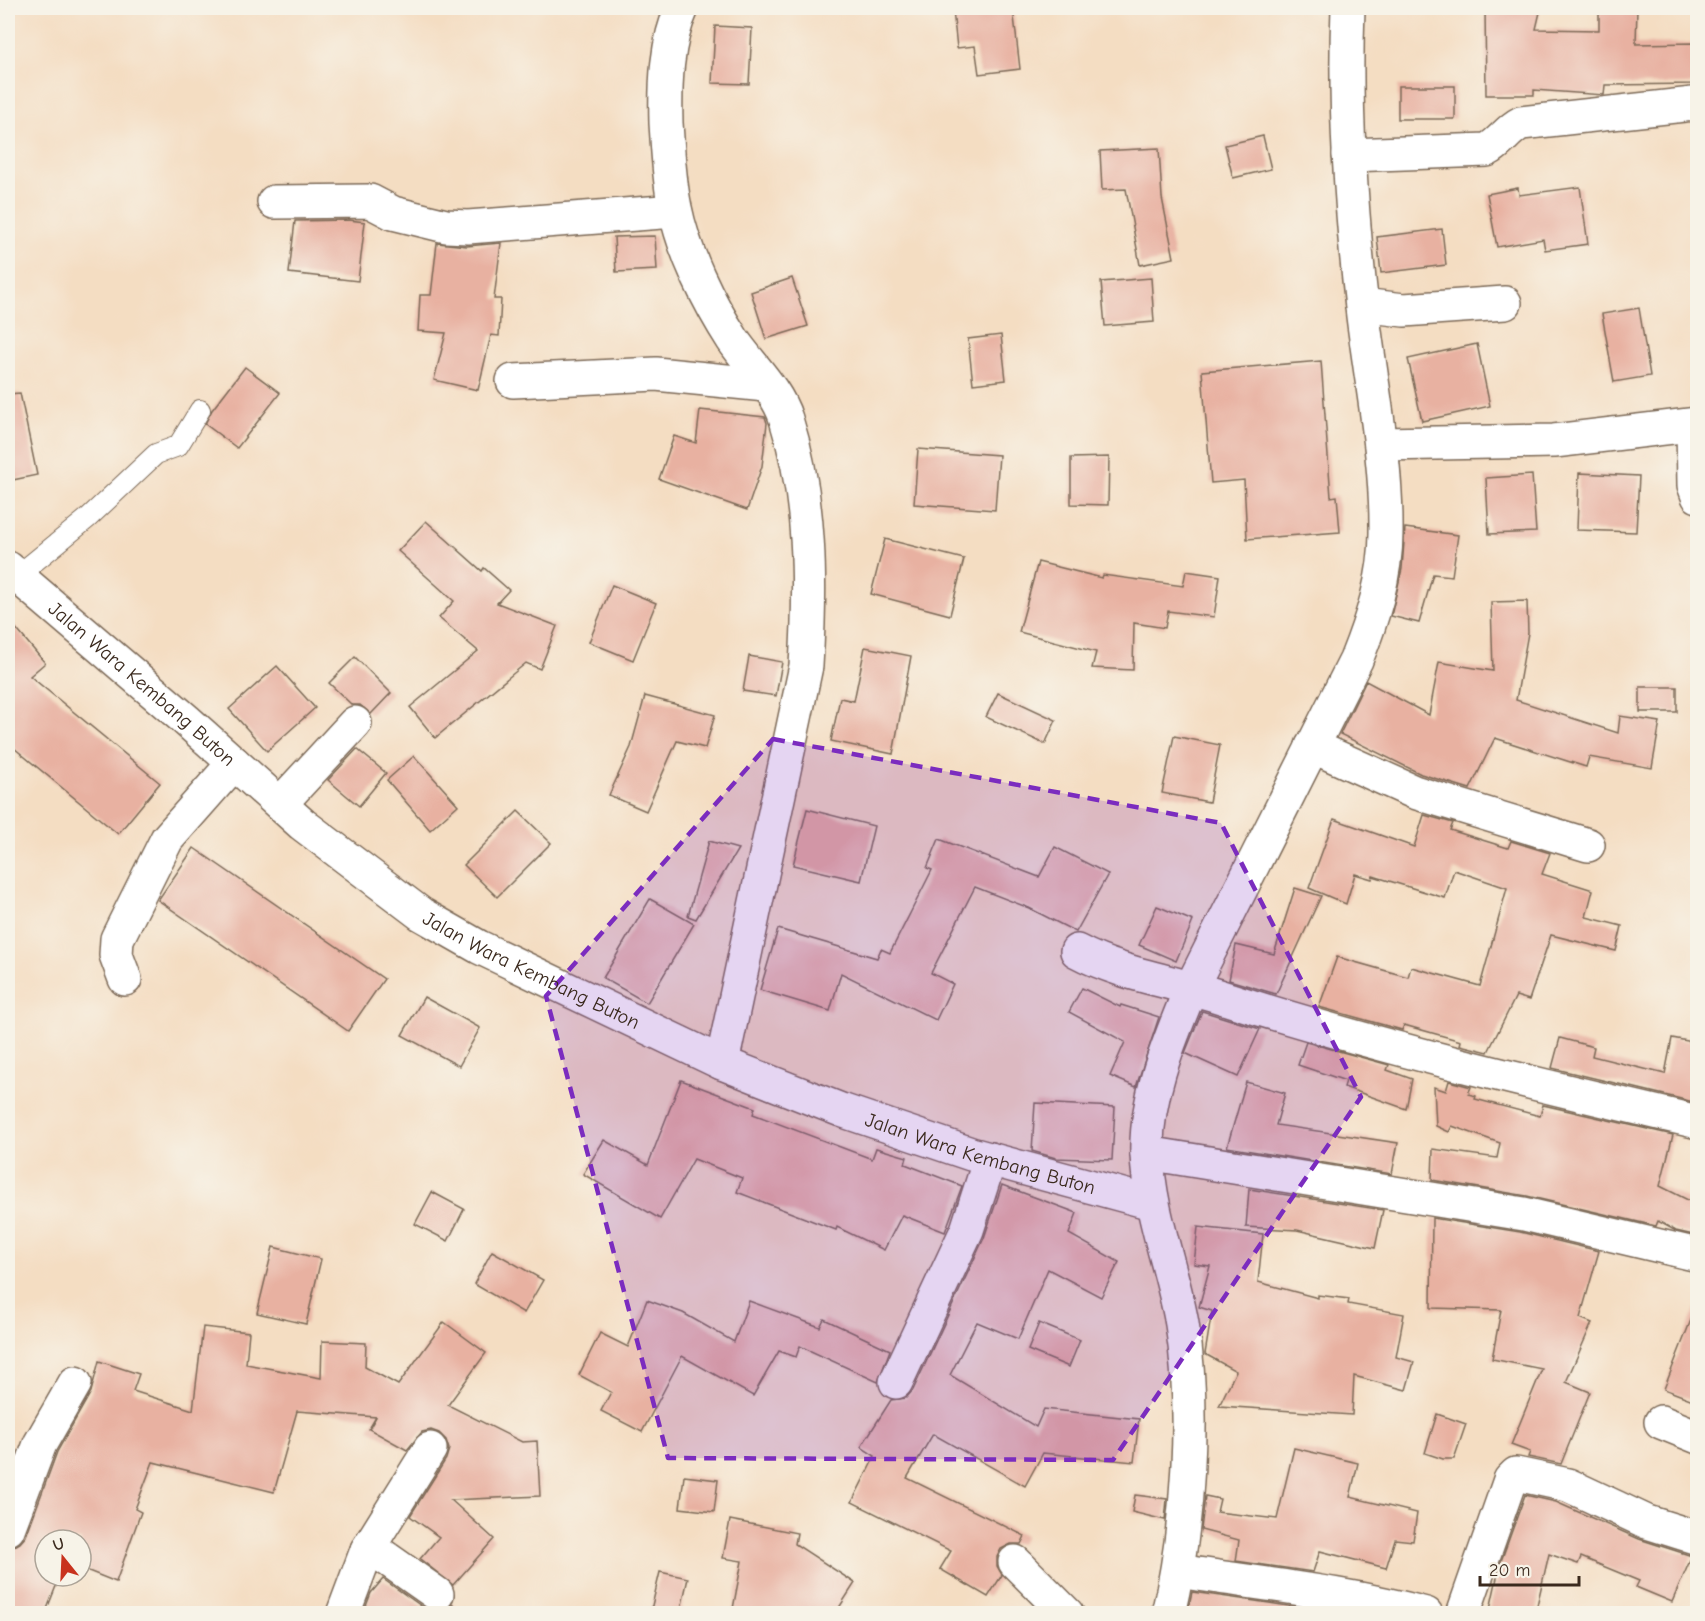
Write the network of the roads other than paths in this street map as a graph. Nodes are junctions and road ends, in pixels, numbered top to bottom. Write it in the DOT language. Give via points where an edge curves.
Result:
graph roads {
  1 [pos="682,8"];
  2 [pos="1348,8"];
  3 [pos="1693,104"];
  4 [pos="1349,155"];
  5 [pos="274,202"];
  6 [pos="675,211"];
  7 [pos="1505,303"];
  8 [pos="1362,305"];
  9 [pos="513,381"];
  10 [pos="766,385"];
  11 [pos="200,410"];
  12 [pos="1695,425"];
  13 [pos="1381,444"];
  14 [pos="1698,496"];
  15 [pos="12,572"];
  16 [pos="355,723"];
  17 [pos="1312,746"];
  18 [pos="234,763"];
  19 [pos="280,804"];
  20 [pos="1588,845"];
  21 [pos="1077,951"];
  22 [pos="125,979"];
  23 [pos="1191,988"];
  24 [pos="722,1063"];
  25 [pos="1698,1122"];
  26 [pos="1147,1152"];
  27 [pos="990,1159"];
  28 [pos="1152,1203"];
  29 [pos="1698,1255"];
  30 [pos="896,1382"];
  31 [pos="75,1383"];
  32 [pos="1661,1422"];
  33 [pos="1698,1437"];
  34 [pos="430,1449"];
  35 [pos="8,1529"];
  36 [pos="1698,1538"];
  37 [pos="367,1550"];
  38 [pos="1015,1562"];
  39 [pos="1178,1571"];
  40 [pos="437,1594"];
  41 [pos="343,1614"];
  42 [pos="1067,1614"];
  43 [pos="1168,1614"];
  44 [pos="1426,1614"];
  45 [pos="1463,1614"];
  1 -- 6 [label="street" via="672,30 665,93"];
  2 -- 4 [label="street"];
  3 -- 4 [label="street" via="1521,123 1508,129 1487,150"];
  4 -- 8 [label="street"];
  5 -- 6 [label="street" via="370,201 393,213 446,226 468,227"];
  6 -- 10 [label="street" via="701,285 733,340"];
  7 -- 8 [label="street" via="1404,310"];
  8 -- 13 [label="street"];
  9 -- 10 [label="street" via="656,374"];
  10 -- 24 [label="street" via="785,416 797,462 806,524 810,608 806,666"];
  11 -- 15 [label="lane" via="178,446 156,454 88,518"];
  12 -- 13 [label="street" via="1554,441"];
  12 -- 14 [label="street" via="1694,485"];
  13 -- 17 [label="street" via="1386,534 1381,580 1371,623 1356,660"];
  15 -- 18 [label="street, Jalan Wara Kembang Buton"];
  16 -- 19 [label="street"];
  17 -- 20 [label="street" via="1414,792"];
  17 -- 23 [label="street"];
  18 -- 19 [label="street, Jalan Wara Kembang Buton"];
  18 -- 22 [label="street" via="167,838 117,939 116,955"];
  19 -- 24 [label="street, Jalan Wara Kembang Buton" via="421,914 566,990"];
  21 -- 23 [label="street" via="1104,965"];
  23 -- 25 [label="street" via="1264,1012 1498,1075"];
  23 -- 26 [label="street" via="1169,1041 1153,1101"];
  24 -- 27 [label="street, Jalan Wara Kembang Buton" via="841,1110"];
  26 -- 28 [label="street"];
  26 -- 29 [label="street" via="1524,1214"];
  27 -- 28 [label="street, Jalan Wara Kembang Buton"];
  27 -- 30 [label="street" via="967,1230"];
  28 -- 39 [label="street" via="1182,1324 1188,1390 1185,1509"];
  31 -- 35 [label="street" via="40,1444"];
  32 -- 33 [label="street"];
  34 -- 37 [label="street"];
  36 -- 45 [label="street" via="1647,1522 1568,1485 1516,1474 1510,1480"];
  37 -- 40 [label="street" via="383,1556"];
  37 -- 41 [label="street"];
  38 -- 42 [label="street"];
  39 -- 43 [label="street"];
  39 -- 44 [label="street" via="1311,1590"];
}
